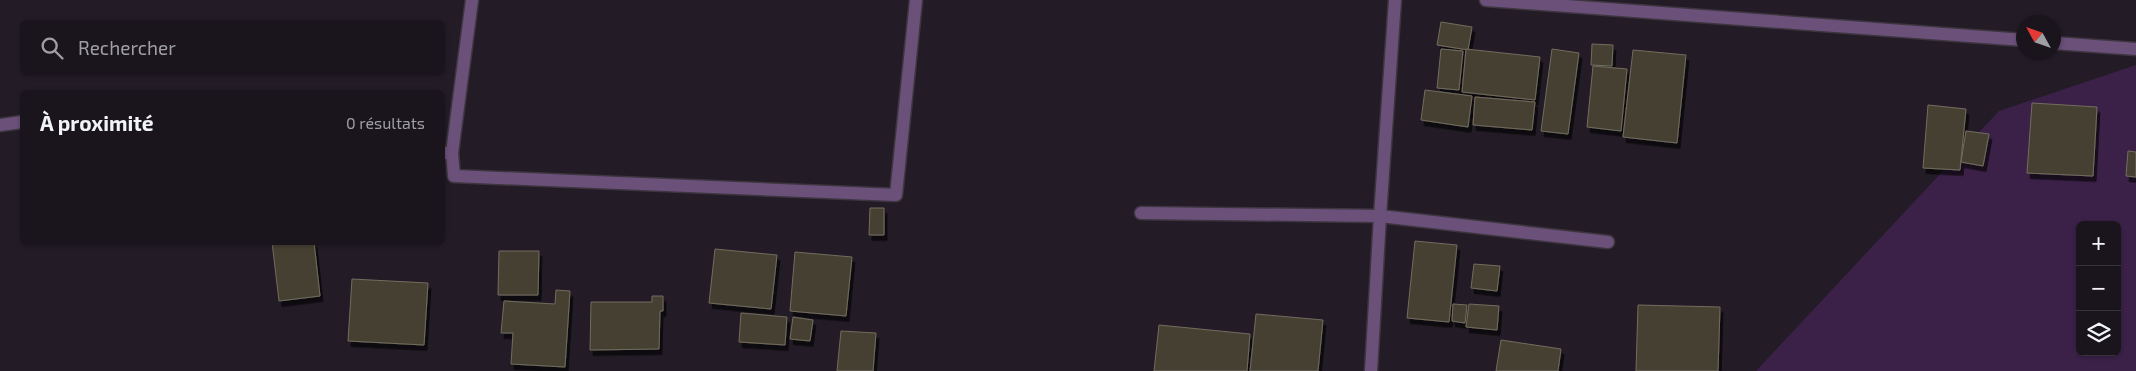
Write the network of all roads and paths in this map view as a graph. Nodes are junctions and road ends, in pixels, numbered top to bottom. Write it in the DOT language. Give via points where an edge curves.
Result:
graph roads {
  1 [pos="472,0"];
  2 [pos="916,0"];
  3 [pos="1395,0"];
  4 [pos="1486,0"];
  5 [pos="2016,39"];
  6 [pos="2061,44"];
  7 [pos="2136,49"];
  8 [pos="20,122"];
  9 [pos="0,124"];
  10 [pos="447,153"];
  11 [pos="1141,213"];
  12 [pos="1380,216"];
  13 [pos="1608,242"];
  14 [pos="1371,371"];
  1 -- 10 [label="street"];
  2 -- 10 [label="street" via="896,195 454,176"];
  3 -- 12 [label="street"];
  4 -- 5 [label="street"];
  6 -- 7 [label="street"];
  8 -- 9 [label="street"];
  11 -- 12 [label="street"];
  12 -- 13 [label="street"];
  12 -- 14 [label="street"];
}
